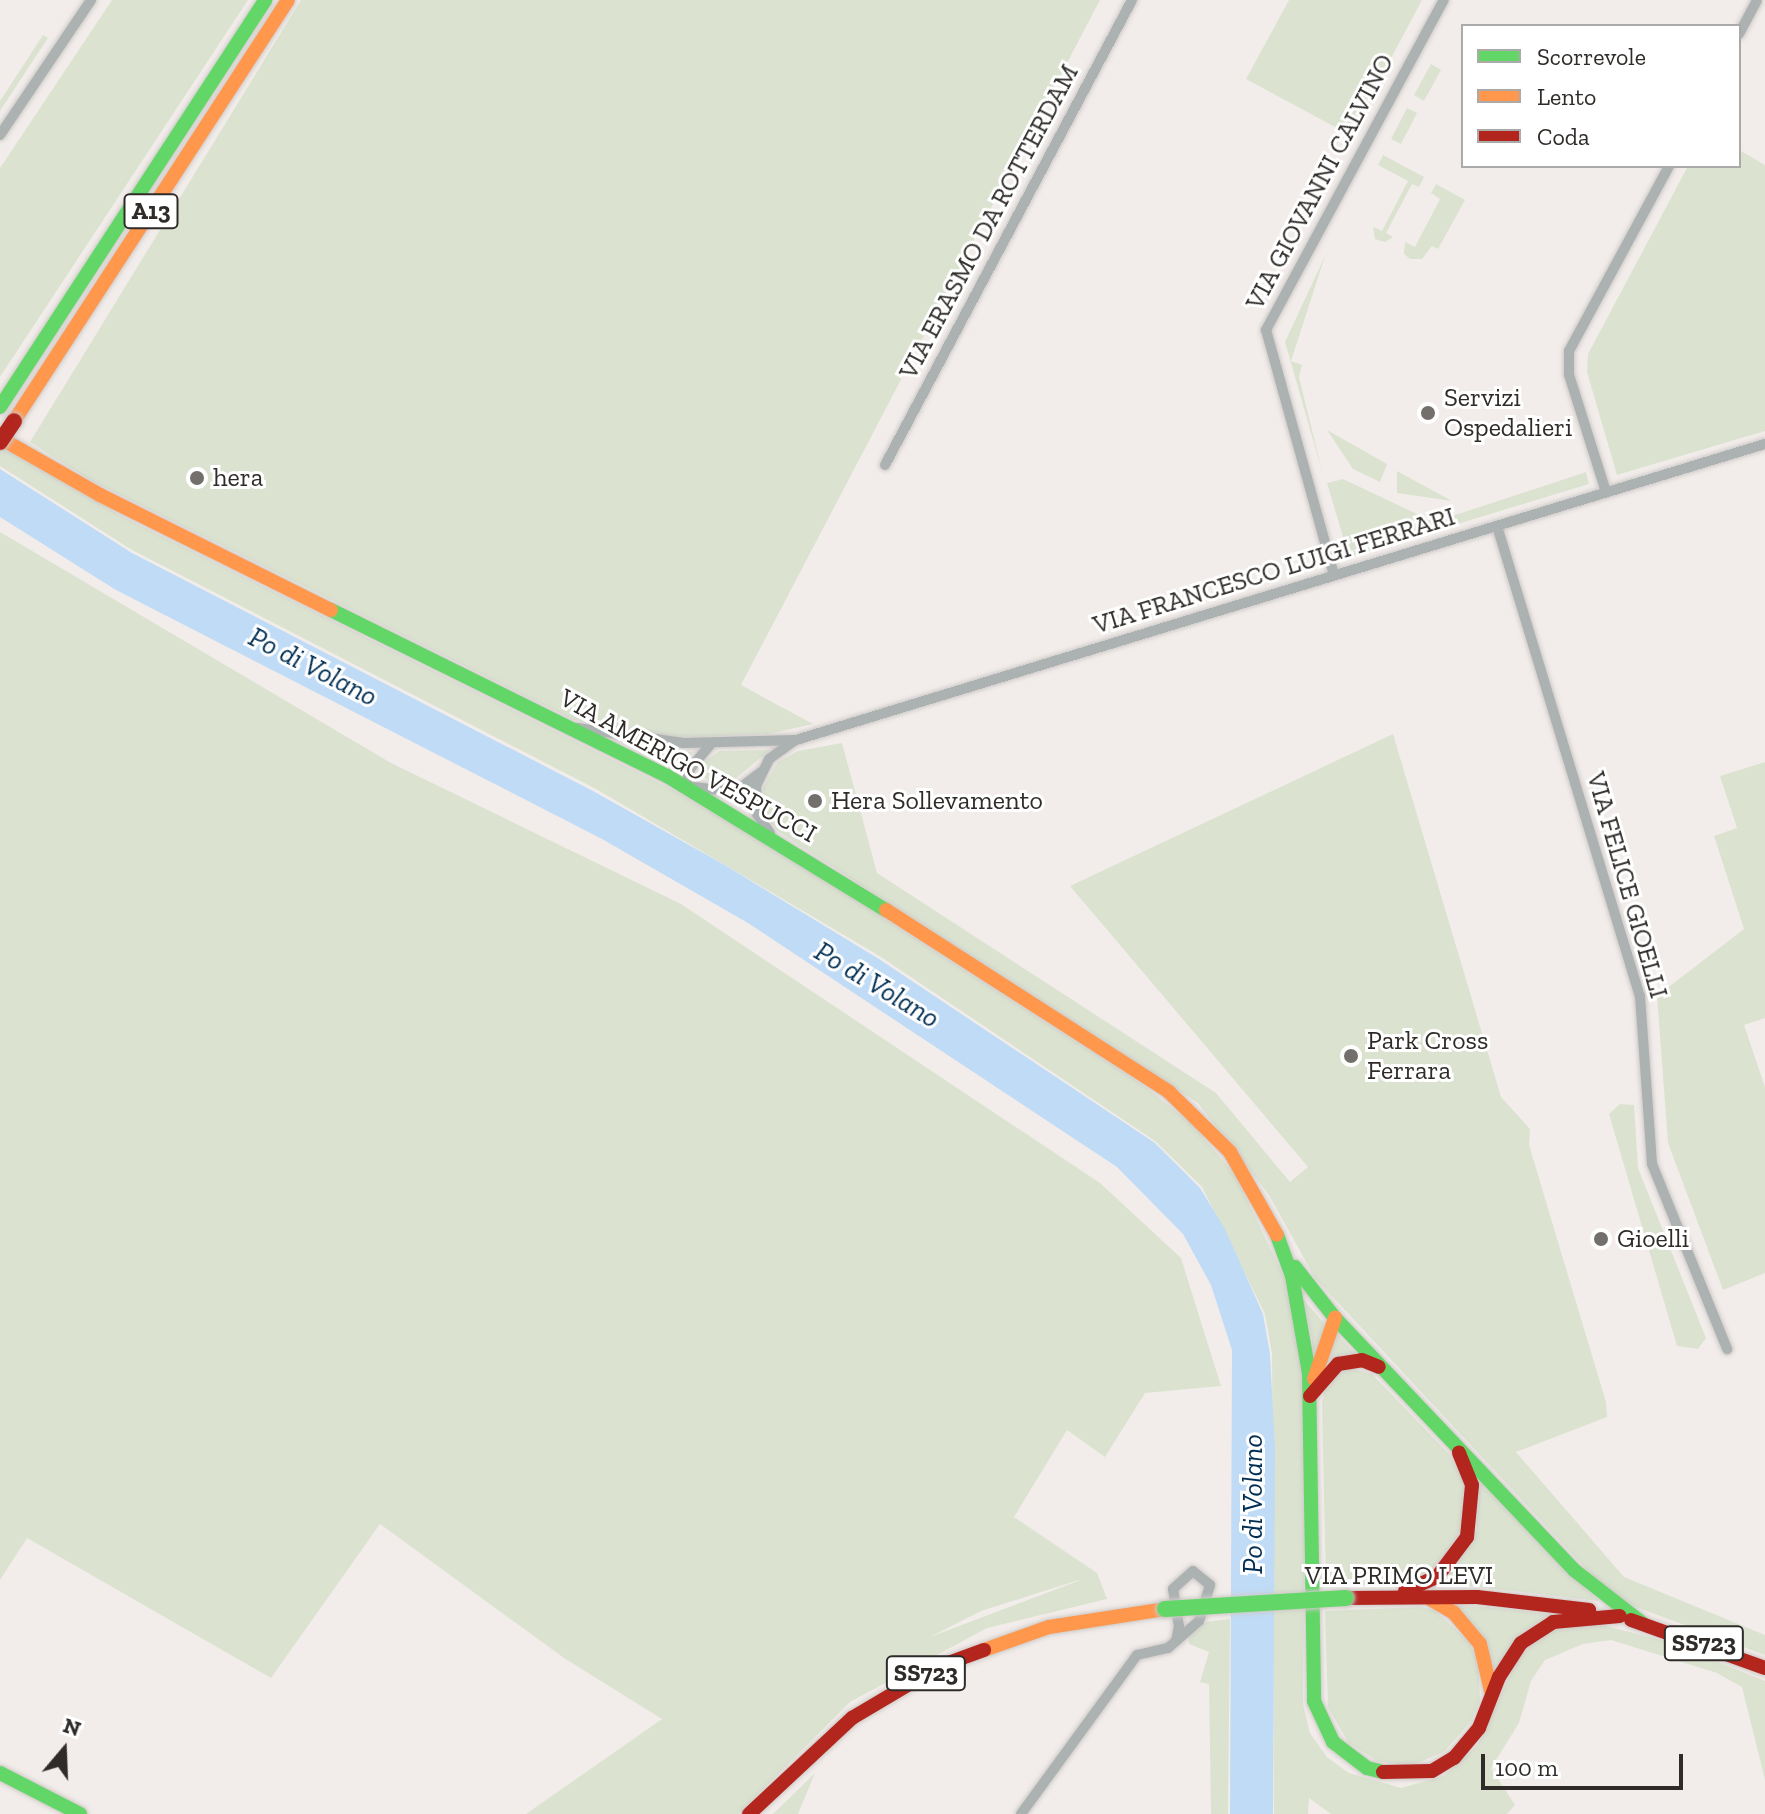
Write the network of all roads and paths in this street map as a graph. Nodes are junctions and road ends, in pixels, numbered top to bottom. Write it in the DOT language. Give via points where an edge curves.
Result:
graph roads {
  1 [pos="91,0"];
  2 [pos="265,0"];
  3 [pos="288,0"];
  4 [pos="1132,0"];
  5 [pos="1444,0"];
  6 [pos="1757,0"];
  7 [pos="1741,30"];
  8 [pos="0,135"];
  9 [pos="1668,168"];
  10 [pos="0,407"];
  11 [pos="0,440"];
  12 [pos="1765,444"];
  13 [pos="885,465"];
  14 [pos="1606,492"];
  15 [pos="1497,526"];
  16 [pos="1334,575"];
  17 [pos="568,726"];
  18 [pos="796,740"];
  19 [pos="710,745"];
  20 [pos="761,772"];
  21 [pos="685,786"];
  22 [pos="774,838"];
  23 [pos="1277,1235"];
  24 [pos="1335,1318"];
  25 [pos="1727,1349"];
  26 [pos="1383,1369"];
  27 [pos="1310,1396"];
  28 [pos="1439,1427"];
  29 [pos="1425,1596"];
  30 [pos="1379,1597"];
  31 [pos="1620,1616"];
  32 [pos="1642,1623"];
  33 [pos="1176,1641"];
  34 [pos="1765,1668"];
  35 [pos="1492,1697"];
  36 [pos="0,1773"];
  37 [pos="80,1814"];
  38 [pos="749,1814"];
  39 [pos="1021,1814"];
  1 -- 8 [label="street"];
  2 -- 10 [label="main road, A13"];
  3 -- 11 [label="main road, A13, bridge"];
  4 -- 13 [label="street, VIA ERASMO DA ROTTERDAM"];
  5 -- 16 [label="street, VIA GIOVANNI CALVINO" via="1266,330"];
  6 -- 7 [label="street"];
  9 -- 14 [label="street" via="1569,351 1569,375"];
  11 -- 17 [label="main road, VIA AMERIGO VESPUCCI" via="100,495"];
  12 -- 14 [label="street, VIA FRANCESCO LUIGI FERRARI"];
  14 -- 15 [label="street, VIA FRANCESCO LUIGI FERRARI"];
  15 -- 16 [label="street, VIA FRANCESCO LUIGI FERRARI"];
  15 -- 25 [label="street, VIA FELICE GIOELLI" via="1640,996 1652,1164"];
  16 -- 18 [label="street, VIA FRANCESCO LUIGI FERRARI"];
  17 -- 19 [label="street, VIA FRANCESCO LUIGI FERRARI"];
  17 -- 21 [label="main road, VIA AMERIGO VESPUCCI"];
  18 -- 19 [label="street, VIA FRANCESCO LUIGI FERRARI"];
  18 -- 20 [label="street, VIA FRANCESCO LUIGI FERRARI"];
  19 -- 21 [label="street" via="690,769"];
  20 -- 21 [label="street, VIA FRANCESCO LUIGI FERRARI" via="727,791"];
  20 -- 22 [label="street" via="757,814"];
  21 -- 22 [label="main road, VIA AMERIGO VESPUCCI"];
  22 -- 23 [label="main road, VIA AMERIGO VESPUCCI" via="1169,1092 1230,1152"];
  23 -- 24 [label="main road" via="1305,1283"];
  23 -- 27 [label="main road" via="1297,1297"];
  24 -- 26 [label="main road"];
  24 -- 27 [label="main road"];
  26 -- 27 [label="main road" via="1362,1360 1338,1364"];
  26 -- 28 [label="main road"];
  27 -- 35 [label="main road" via="1311,1677 1321,1722 1348,1757 1367,1768 1410,1775 1432,1771 1454,1758 1479,1728"];
  28 -- 30 [label="main road" via="1458,1452 1472,1485 1467,1537 1437,1577"];
  28 -- 32 [label="main road" via="1598,1593"];
  29 -- 30 [label="main road, VIA PRIMO LEVI / SS723"];
  29 -- 31 [label="main road, VIA PRIMO LEVI / SS723" via="1513,1599"];
  29 -- 35 [label="main road" via="1454,1613 1480,1644"];
  30 -- 38 [label="main road, VIA PRIMO LEVI / SS723, bridge" via="1165,1609 1049,1627 940,1666 836,1730"];
  31 -- 32 [label="main road, VIA PRIMO LEVI / SS723"];
  31 -- 35 [label="main road" via="1574,1617 1535,1632 1508,1659"];
  32 -- 34 [label="main road, VIA PRIMO LEVI / SS723"];
  33 -- 33 [label="street" via="1199,1621 1209,1598 1210,1585 1193,1571 1173,1589"];
  33 -- 39 [label="street" via="1137,1655"];
  36 -- 37 [label="main road"];
}
